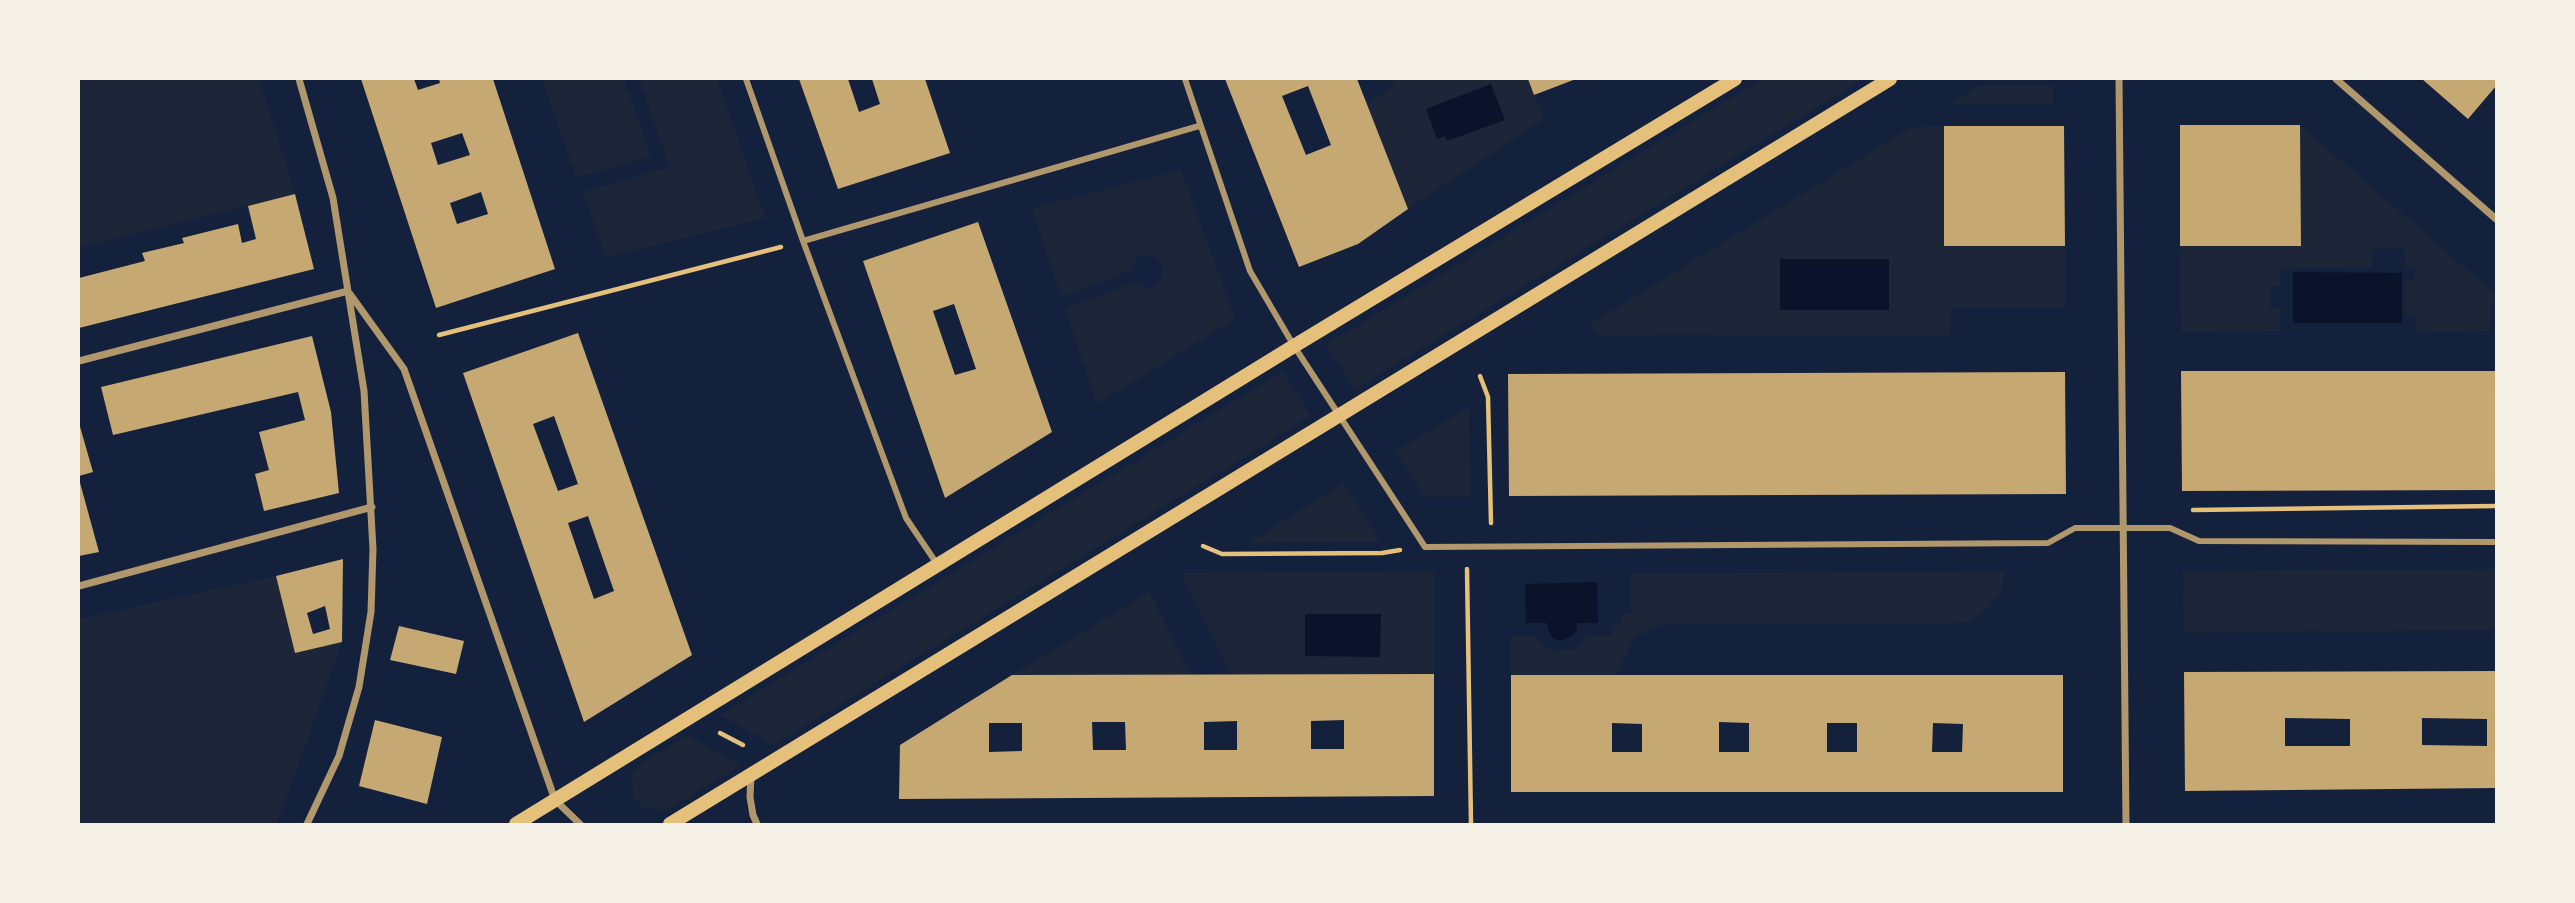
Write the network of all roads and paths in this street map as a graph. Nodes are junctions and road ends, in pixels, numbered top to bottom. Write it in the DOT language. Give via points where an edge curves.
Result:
graph roads {
  1 [pos="299,79"];
  2 [pos="746,79"];
  3 [pos="1185,79"];
  4 [pos="1735,79"];
  5 [pos="1891,79"];
  6 [pos="2119,79"];
  7 [pos="2336,79"];
  8 [pos="1199,126"];
  9 [pos="2496,219"];
  10 [pos="803,242"];
  11 [pos="753,254"];
  12 [pos="348,291"];
  13 [pos="439,335"];
  14 [pos="1294,346"];
  15 [pos="79,362"];
  16 [pos="1480,376"];
  17 [pos="1340,414"];
  18 [pos="2496,506"];
  19 [pos="372,507"];
  20 [pos="2183,510"];
  21 [pos="2123,528"];
  22 [pos="2496,542"];
  23 [pos="1203,546"];
  24 [pos="1425,547"];
  25 [pos="1492,548"];
  26 [pos="939,566"];
  27 [pos="79,586"];
  28 [pos="1468,587"];
  29 [pos="716,730"];
  30 [pos="748,748"];
  31 [pos="751,775"];
  32 [pos="555,800"];
  33 [pos="307,824"];
  34 [pos="516,824"];
  35 [pos="580,824"];
  36 [pos="670,824"];
  37 [pos="757,824"];
  38 [pos="1471,824"];
  39 [pos="2126,824"];
  1 -- 12 [label="street" via="332,198"];
  2 -- 10 [label="street"];
  3 -- 8 [label="street"];
  4 -- 14 [label="main road"];
  5 -- 17 [label="main road"];
  6 -- 21 [label="street"];
  7 -- 9 [label="street"];
  8 -- 10 [label="street"];
  8 -- 14 [label="street" via="1250,271"];
  10 -- 26 [label="street" via="906,518"];
  11 -- 13 [label="path"];
  12 -- 15 [label="street"];
  12 -- 19 [label="street" via="364,391"];
  12 -- 32 [label="street" via="404,369"];
  14 -- 17 [label="street"];
  14 -- 26 [label="main road"];
  16 -- 25 [label="path" via="1488,397"];
  17 -- 24 [label="street"];
  17 -- 31 [label="main road"];
  18 -- 20 [label="path"];
  19 -- 27 [label="street"];
  19 -- 33 [label="street" via="371,612 359,687 339,756"];
  21 -- 22 [label="street" via="2170,528 2199,541"];
  21 -- 25 [label="street" via="2075,528 2048,543"];
  21 -- 39 [label="street"];
  23 -- 24 [label="path" via="1222,554 1382,553"];
  24 -- 25 [label="street"];
  26 -- 32 [label="main road"];
  28 -- 38 [label="path"];
  29 -- 30 [label="path"];
  31 -- 36 [label="main road"];
  31 -- 37 [label="street" via="750,797"];
  32 -- 34 [label="main road"];
  32 -- 35 [label="street"];
}
